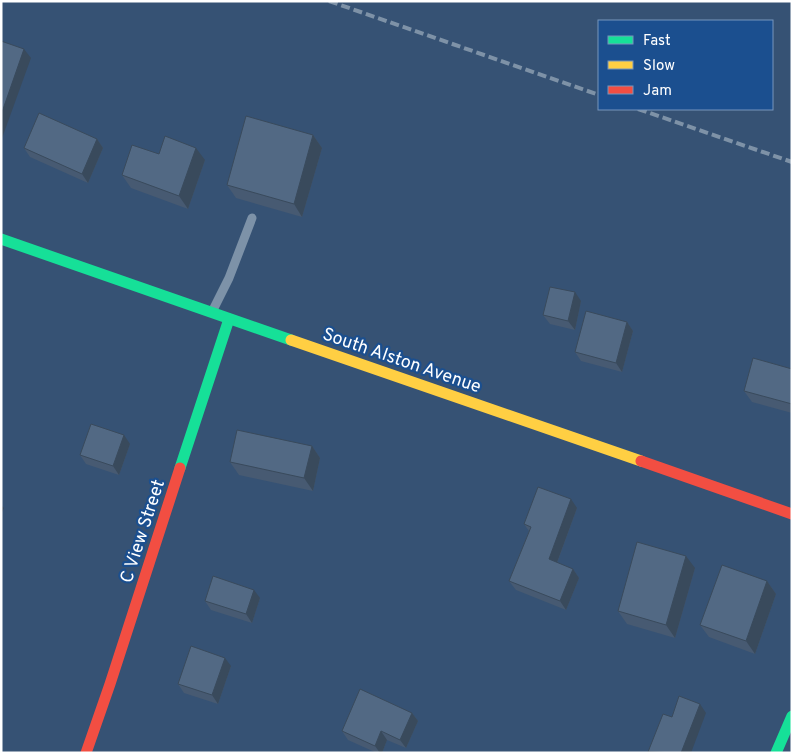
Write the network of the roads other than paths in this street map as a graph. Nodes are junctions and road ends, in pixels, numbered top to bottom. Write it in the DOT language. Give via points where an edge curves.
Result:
graph roads {
  1 [pos="252,218"];
  2 [pos="1,239"];
  3 [pos="212,313"];
  4 [pos="229,319"];
  5 [pos="792,514"];
  6 [pos="792,716"];
  7 [pos="86,753"];
  8 [pos="776,753"];
  1 -- 3 [label="lane"];
  2 -- 3 [label="street, South Alston Avenue"];
  3 -- 4 [label="street, South Alston Avenue"];
  4 -- 5 [label="street, South Alston Avenue"];
  4 -- 7 [label="street, C View Street"];
  6 -- 8 [label="street"];
}
